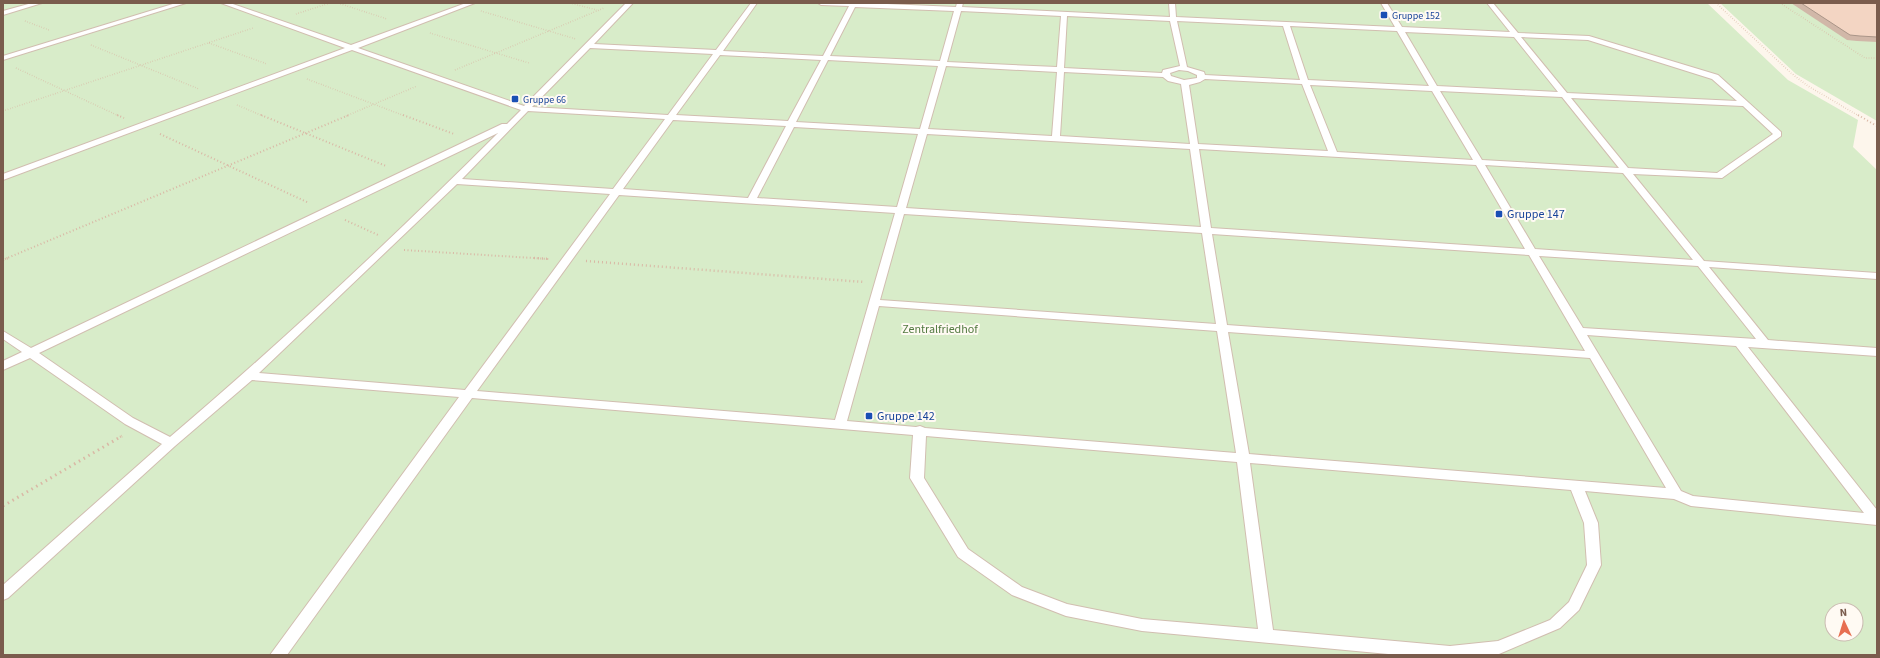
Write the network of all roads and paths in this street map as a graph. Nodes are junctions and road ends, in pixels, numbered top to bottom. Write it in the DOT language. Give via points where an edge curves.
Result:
graph roads {
  1 [pos="40,3"];
  2 [pos="183,3"];
  3 [pos="224,3"];
  4 [pos="330,3"];
  5 [pos="338,3"];
  6 [pos="472,3"];
  7 [pos="570,3"];
  8 [pos="630,3"];
  9 [pos="754,3"];
  10 [pos="820,3"];
  11 [pos="1172,3"];
  12 [pos="1384,3"];
  13 [pos="1490,3"];
  14 [pos="1716,3"];
  15 [pos="1780,3"];
  16 [pos="854,4"];
  17 [pos="609,5"];
  18 [pos="464,6"];
  19 [pos="959,6"];
  20 [pos="598,10"];
  21 [pos="3,12"];
  22 [pos="1064,14"];
  23 [pos="275,20"];
  24 [pos="1173,20"];
  25 [pos="1286,24"];
  26 [pos="410,26"];
  27 [pos="1398,30"];
  28 [pos="548,31"];
  29 [pos="1516,35"];
  30 [pos="208,43"];
  31 [pos="591,44"];
  32 [pos="351,48"];
  33 [pos="718,52"];
  34 [pos="494,54"];
  35 [pos="3,58"];
  36 [pos="825,58"];
  37 [pos="1877,58"];
  38 [pos="529,63"];
  39 [pos="942,63"];
  40 [pos="10,65"];
  41 [pos="1184,68"];
  42 [pos="1060,69"];
  43 [pos="288,72"];
  44 [pos="1166,75"];
  45 [pos="438,77"];
  46 [pos="1202,77"];
  47 [pos="1305,82"];
  48 [pos="1186,83"];
  49 [pos="1435,88"];
  50 [pos="64,91"];
  51 [pos="1564,95"];
  52 [pos="375,104"];
  53 [pos="1746,104"];
  54 [pos="526,109"];
  55 [pos="3,111"];
  56 [pos="670,117"];
  57 [pos="512,122"];
  58 [pos="790,124"];
  59 [pos="142,126"];
  60 [pos="1877,126"];
  61 [pos="923,132"];
  62 [pos="1056,139"];
  63 [pos="473,141"];
  64 [pos="1196,147"];
  65 [pos="1334,155"];
  66 [pos="1480,163"];
  67 [pos="229,166"];
  68 [pos="1626,171"];
  69 [pos="3,178"];
  70 [pos="455,181"];
  71 [pos="615,192"];
  72 [pos="751,201"];
  73 [pos="326,211"];
  74 [pos="899,212"];
  75 [pos="1207,232"];
  76 [pos="388,245"];
  77 [pos="1533,251"];
  78 [pos="3,260"];
  79 [pos="566,260"];
  80 [pos="1701,263"];
  81 [pos="1877,276"];
  82 [pos="880,283"];
  83 [pos="875,303"];
  84 [pos="1222,328"];
  85 [pos="1580,332"];
  86 [pos="3,334"];
  87 [pos="1739,343"];
  88 [pos="1765,343"];
  89 [pos="1877,352"];
  90 [pos="31,353"];
  91 [pos="1594,355"];
  92 [pos="3,366"];
  93 [pos="249,376"];
  94 [pos="468,394"];
  95 [pos="138,426"];
  96 [pos="839,426"];
  97 [pos="920,430"];
  98 [pos="171,442"];
  99 [pos="1242,458"];
  100 [pos="1576,486"];
  101 [pos="1676,494"];
  102 [pos="3,506"];
  103 [pos="1876,520"];
  104 [pos="3,594"];
  105 [pos="1266,636"];
  106 [pos="278,655"];
  1 -- 21 [label="lane"];
  2 -- 35 [label="lane"];
  3 -- 23 [label="lane"];
  4 -- 23 [label="path"];
  5 -- 26 [label="path"];
  6 -- 18 [label="lane"];
  7 -- 20 [label="path"];
  8 -- 31 [label="lane"];
  9 -- 33 [label="lane"];
  10 -- 16 [label="lane"];
  11 -- 24 [label="lane"];
  12 -- 27 [label="lane"];
  13 -- 29 [label="lane"];
  14 -- 60 [label="path" via="1791,74"];
  15 -- 37 [label="path" via="1865,58"];
  16 -- 19 [label="lane"];
  16 -- 36 [label="lane"];
  17 -- 20 [label="path"];
  18 -- 26 [label="lane"];
  18 -- 28 [label="path"];
  19 -- 22 [label="lane"];
  19 -- 39 [label="lane"];
  20 -- 28 [label="path"];
  22 -- 24 [label="lane"];
  22 -- 42 [label="lane"];
  23 -- 30 [label="path"];
  23 -- 32 [label="lane"];
  24 -- 25 [label="lane"];
  24 -- 41 [label="lane"];
  25 -- 27 [label="lane"];
  25 -- 47 [label="lane"];
  26 -- 32 [label="lane"];
  26 -- 34 [label="path"];
  27 -- 29 [label="lane"];
  27 -- 49 [label="lane"];
  28 -- 31 [label="path"];
  28 -- 34 [label="path"];
  29 -- 51 [label="lane"];
  29 -- 53 [label="lane" via="1589,38 1715,77"];
  30 -- 43 [label="path"];
  30 -- 50 [label="path"];
  31 -- 33 [label="lane"];
  31 -- 54 [label="lane"];
  32 -- 43 [label="lane"];
  32 -- 45 [label="lane"];
  33 -- 36 [label="lane"];
  33 -- 56 [label="lane"];
  34 -- 38 [label="path"];
  34 -- 45 [label="path"];
  36 -- 39 [label="lane"];
  36 -- 58 [label="lane"];
  39 -- 42 [label="lane"];
  39 -- 61 [label="lane"];
  40 -- 50 [label="path"];
  41 -- 44 [label="lane" via="1168,70"];
  41 -- 46 [label="lane" via="1198,72"];
  42 -- 44 [label="lane"];
  42 -- 62 [label="lane"];
  43 -- 52 [label="path"];
  43 -- 59 [label="lane"];
  44 -- 48 [label="lane" via="1175,81"];
  45 -- 52 [label="path"];
  45 -- 54 [label="lane"];
  46 -- 47 [label="lane"];
  46 -- 48 [label="lane"];
  47 -- 49 [label="lane"];
  47 -- 65 [label="lane"];
  48 -- 64 [label="lane"];
  49 -- 51 [label="lane"];
  49 -- 66 [label="lane"];
  50 -- 55 [label="path"];
  50 -- 59 [label="path"];
  51 -- 53 [label="lane"];
  51 -- 68 [label="lane"];
  52 -- 63 [label="path"];
  52 -- 67 [label="path"];
  53 -- 68 [label="lane" via="1778,134 1719,176"];
  54 -- 56 [label="lane"];
  54 -- 57 [label="lane"];
  56 -- 58 [label="lane"];
  56 -- 71 [label="lane"];
  57 -- 63 [label="lane"];
  57 -- 70 [label="lane"];
  58 -- 61 [label="lane"];
  58 -- 72 [label="lane"];
  59 -- 67 [label="path"];
  59 -- 69 [label="lane"];
  61 -- 62 [label="lane"];
  61 -- 74 [label="lane"];
  62 -- 64 [label="lane"];
  63 -- 73 [label="lane"];
  64 -- 65 [label="lane"];
  64 -- 75 [label="lane"];
  65 -- 66 [label="lane"];
  66 -- 68 [label="lane"];
  66 -- 77 [label="lane"];
  67 -- 73 [label="path"];
  67 -- 78 [label="path"];
  68 -- 80 [label="lane"];
  70 -- 71 [label="lane"];
  70 -- 76 [label="lane"];
  71 -- 72 [label="lane"];
  71 -- 79 [label="lane"];
  72 -- 74 [label="lane"];
  73 -- 76 [label="path"];
  73 -- 90 [label="lane"];
  74 -- 75 [label="lane"];
  74 -- 82 [label="lane"];
  75 -- 77 [label="lane"];
  75 -- 84 [label="lane"];
  76 -- 79 [label="path"];
  76 -- 93 [label="lane"];
  77 -- 80 [label="lane"];
  77 -- 85 [label="lane"];
  79 -- 82 [label="path"];
  79 -- 94 [label="lane"];
  80 -- 81 [label="lane"];
  80 -- 88 [label="lane"];
  82 -- 83 [label="lane"];
  83 -- 84 [label="lane"];
  83 -- 96 [label="lane"];
  84 -- 91 [label="lane"];
  84 -- 99 [label="lane"];
  85 -- 87 [label="lane"];
  85 -- 91 [label="lane"];
  86 -- 90 [label="lane"];
  87 -- 88 [label="lane"];
  87 -- 103 [label="lane"];
  88 -- 89 [label="lane"];
  90 -- 92 [label="lane"];
  90 -- 95 [label="lane"];
  91 -- 101 [label="lane"];
  93 -- 94 [label="lane"];
  93 -- 98 [label="lane"];
  94 -- 96 [label="lane"];
  94 -- 106 [label="lane"];
  95 -- 98 [label="lane"];
  95 -- 102 [label="path"];
  96 -- 97 [label="lane"];
  97 -- 99 [label="lane"];
  97 -- 105 [label="lane" via="917,478 920,484 963,553 1018,591 1066,610 1142,625"];
  98 -- 104 [label="lane"];
  99 -- 100 [label="lane"];
  99 -- 105 [label="lane"];
  100 -- 101 [label="lane"];
  100 -- 105 [label="lane" via="1591,522 1594,565 1574,606 1555,624 1498,647 1450,653"];
  101 -- 103 [label="lane" via="1690,501"];
}
